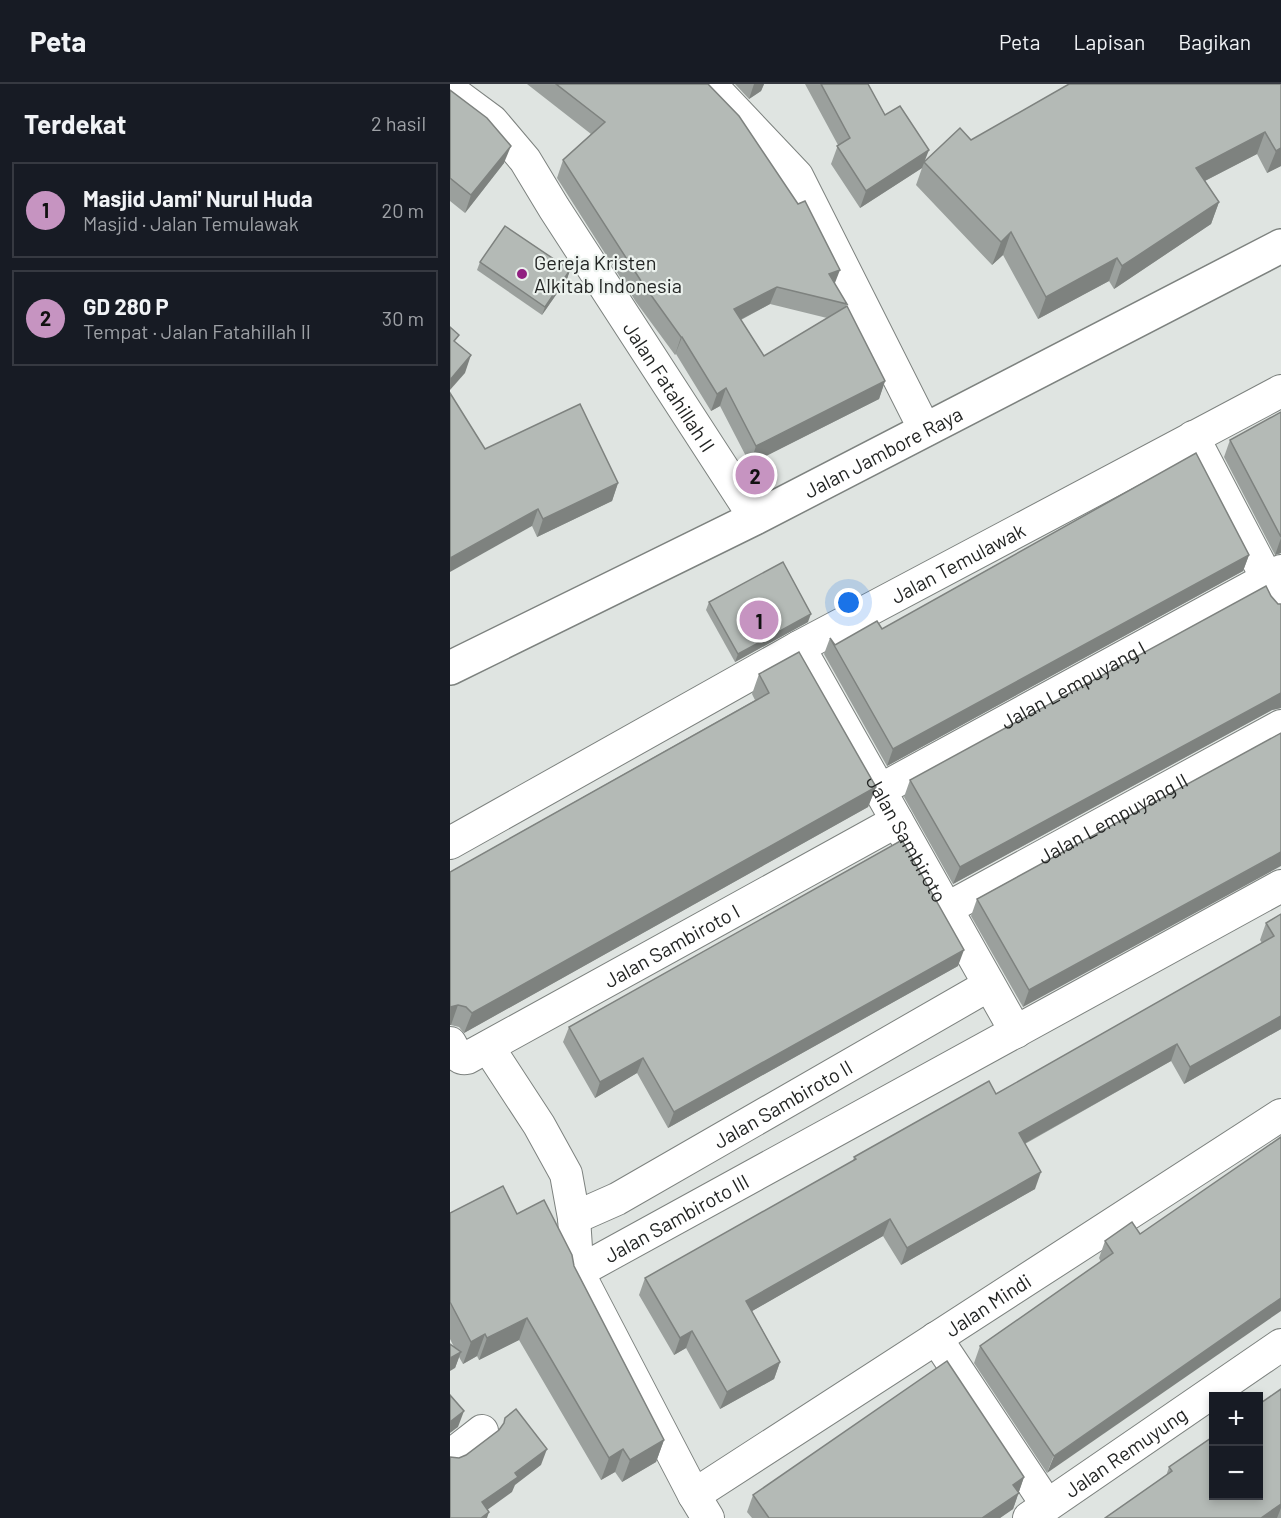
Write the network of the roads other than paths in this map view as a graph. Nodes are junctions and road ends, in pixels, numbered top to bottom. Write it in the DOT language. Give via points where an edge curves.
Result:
graph roads {
  1 [pos="710,84"];
  2 [pos="450,90"];
  3 [pos="1281,246"];
  4 [pos="1281,391"];
  5 [pos="925,430"];
  6 [pos="1193,437"];
  7 [pos="755,518"];
  8 [pos="1276,585"];
  9 [pos="799,647"];
  10 [pos="450,668"];
  11 [pos="1281,726"];
  12 [pos="880,790"];
  13 [pos="897,821"];
  14 [pos="450,843"];
  15 [pos="1281,886"];
  16 [pos="946,909"];
  17 [pos="989,985"];
  18 [pos="1016,1032"];
  19 [pos="450,1043"];
  20 [pos="488,1047"];
  21 [pos="1281,1115"];
  22 [pos="574,1218"];
  23 [pos="582,1273"];
  24 [pos="936,1338"];
  25 [pos="1281,1345"];
  26 [pos="482,1431"];
  27 [pos="450,1455"];
  28 [pos="701,1506"];
  29 [pos="1038,1511"];
  1 -- 5 [label="street" via="797,176"];
  2 -- 7 [label="street, Jalan Fatahillah II" via="492,121 525,160"];
  3 -- 5 [label="street, Jalan Jambore Raya"];
  4 -- 6 [label="street, Jalan Temulawak"];
  5 -- 7 [label="street, Jalan Jambore Raya"];
  6 -- 8 [label="street"];
  6 -- 9 [label="street, Jalan Temulawak"];
  7 -- 10 [label="street, Jalan Jambore Raya"];
  8 -- 12 [label="street, Jalan Lempuyang I"];
  9 -- 12 [label="street, Jalan Sambiroto"];
  9 -- 14 [label="street, Jalan Temulawak"];
  11 -- 16 [label="street, Jalan Lempuyang II"];
  12 -- 13 [label="street, Jalan Sambiroto"];
  13 -- 16 [label="street, Jalan Sambiroto"];
  13 -- 20 [label="street, Jalan Sambiroto I"];
  15 -- 18 [label="street, Jalan Sambiroto III"];
  16 -- 17 [label="street, Jalan Sambiroto"];
  17 -- 18 [label="street, Jalan Sambiroto"];
  17 -- 22 [label="street, Jalan Sambiroto II" via="616,1199"];
  18 -- 23 [label="street, Jalan Sambiroto III"];
  19 -- 20 [label="street, Jalan Sambiroto I" via="464,1058"];
  20 -- 22 [label="street" via="566,1174"];
  21 -- 24 [label="street, Jalan Mindi"];
  22 -- 23 [label="street"];
  23 -- 28 [label="street, Jalan Sambiroto III" via="582,1280"];
  24 -- 28 [label="street, Jalan Mindi"];
  24 -- 29 [label="street"];
  25 -- 29 [label="street, Jalan Remuyung"];
  26 -- 27 [label="street"];
}
